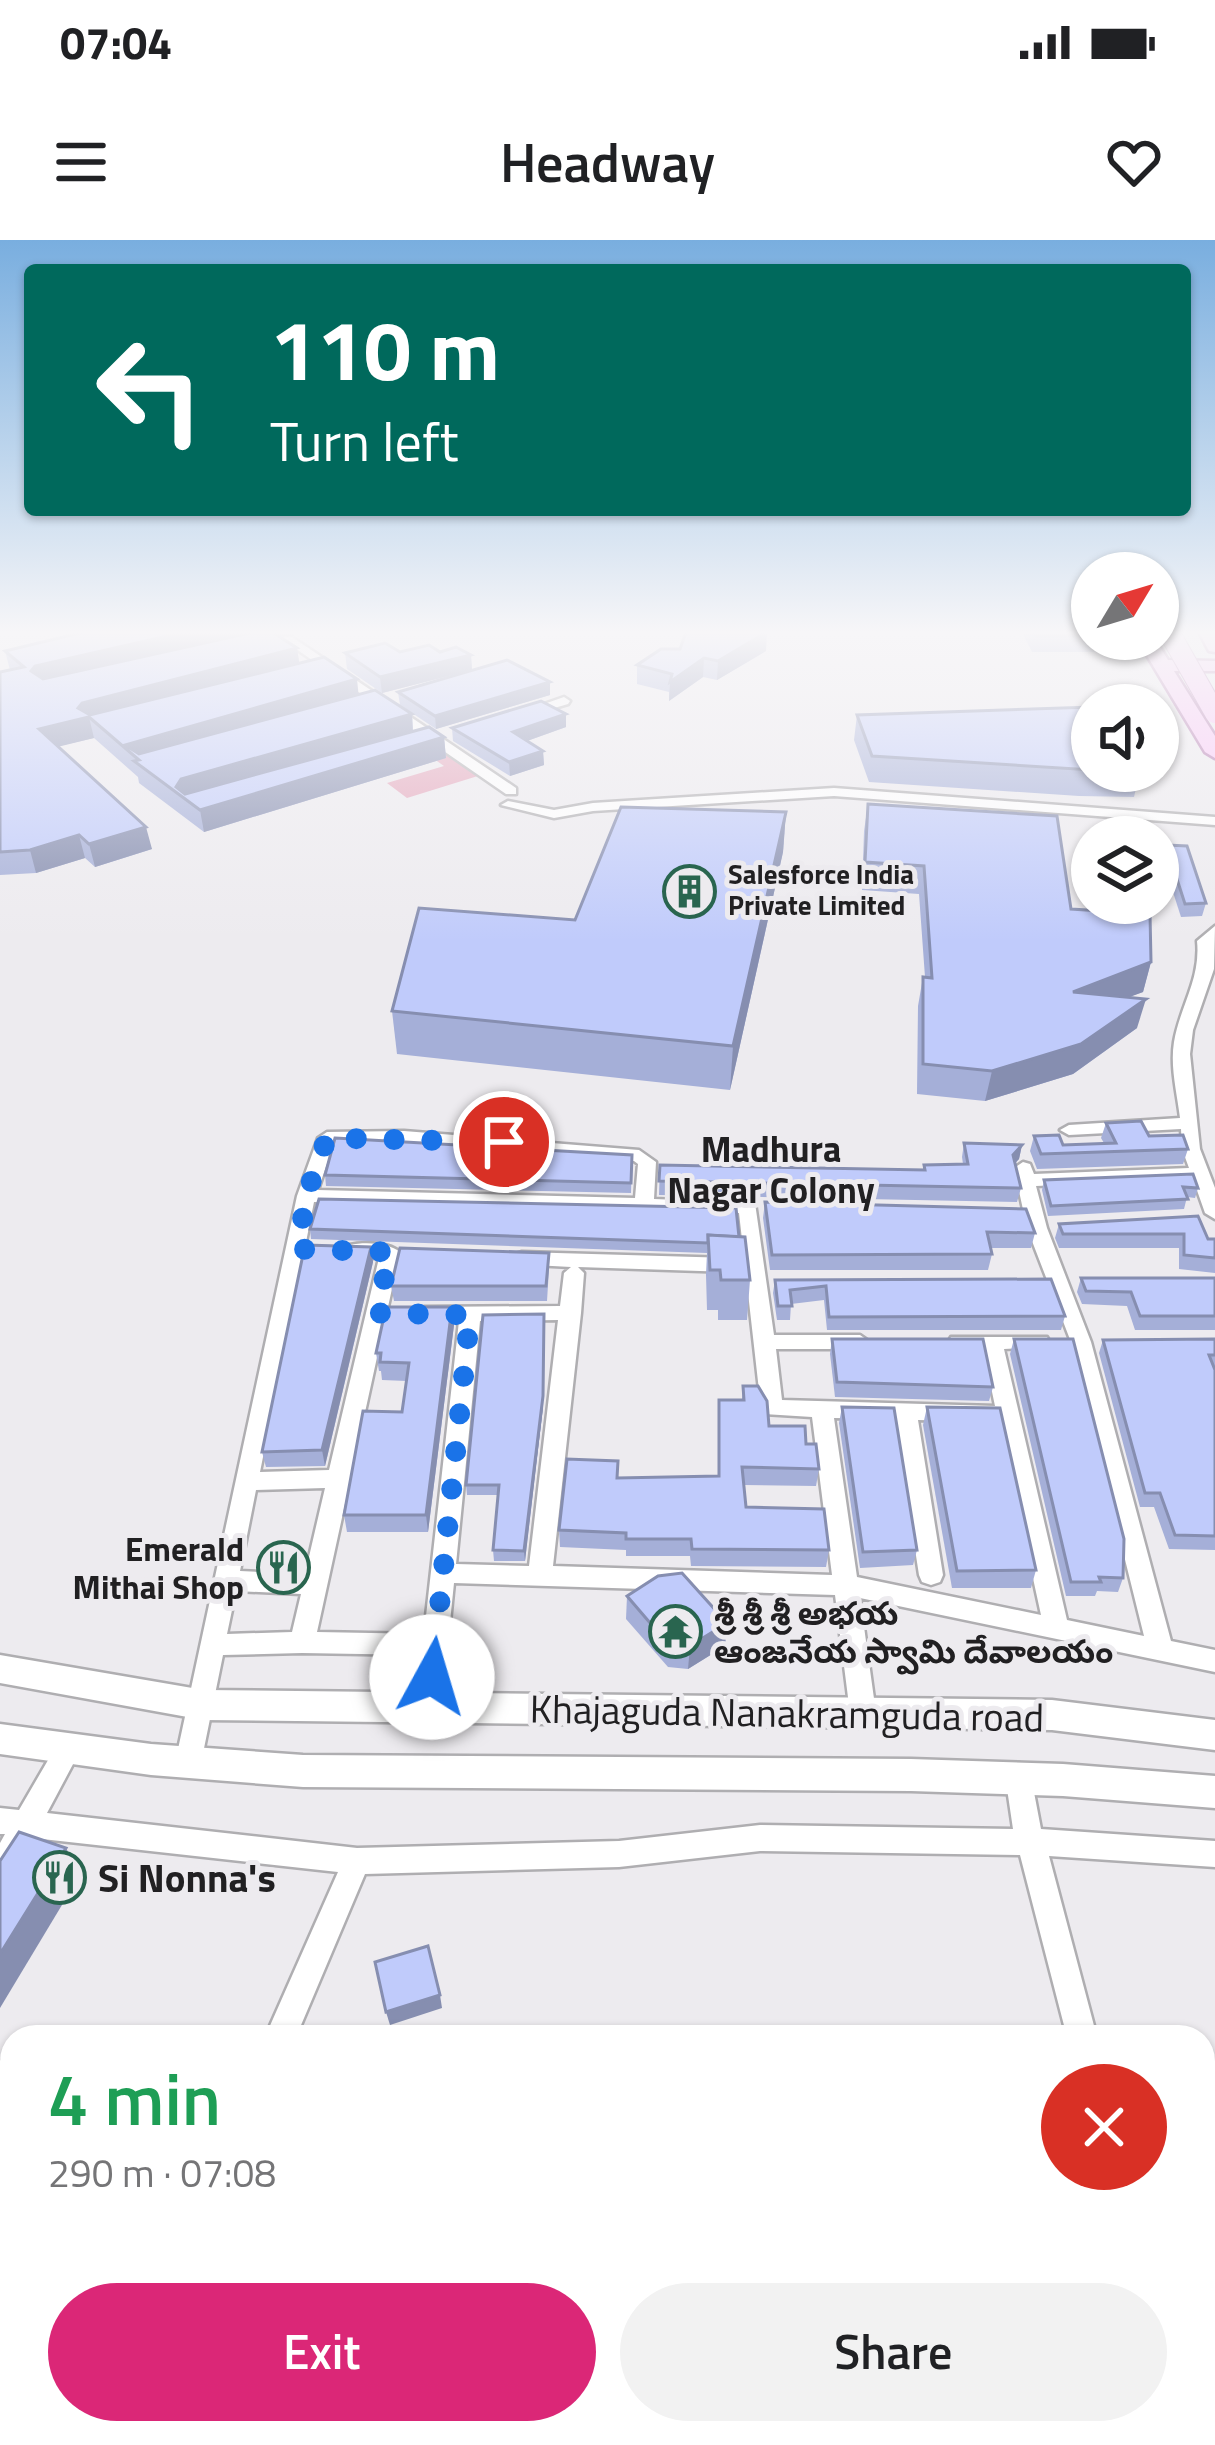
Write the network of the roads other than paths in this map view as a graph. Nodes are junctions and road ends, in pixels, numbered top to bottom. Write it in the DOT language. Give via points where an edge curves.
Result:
graph roads {
  1 [pos="435,735"];
  2 [pos="450,735"];
  3 [pos="440,738"];
  4 [pos="417,745"];
  5 [pos="1215,821"];
  6 [pos="1215,932"];
  7 [pos="1190,1123"];
  8 [pos="1069,1130"];
  9 [pos="1198,1173"];
  10 [pos="306,1196"];
  11 [pos="644,1205"];
  12 [pos="748,1207"];
  13 [pos="772,1208"];
  14 [pos="1012,1213"];
  15 [pos="1215,1215"];
  16 [pos="1192,1220"];
  17 [pos="1041,1223"];
  18 [pos="298,1249"];
  19 [pos="507,1258"];
  20 [pos="574,1274"];
  21 [pos="757,1274"];
  22 [pos="1035,1280"];
  23 [pos="1069,1280"];
  24 [pos="782,1282"];
  25 [pos="377,1313"];
  26 [pos="572,1313"];
  27 [pos="470,1315"];
  28 [pos="766,1342"];
  29 [pos="879,1342"];
  30 [pos="924,1342"];
  31 [pos="992,1342"];
  32 [pos="1092,1342"];
  33 [pos="823,1408"];
  34 [pos="905,1410"];
  35 [pos="1008,1414"];
  36 [pos="335,1479"];
  37 [pos="245,1481"];
  38 [pos="442,1573"];
  39 [pos="540,1573"];
  40 [pos="931,1575"];
  41 [pos="229,1581"];
  42 [pos="311,1584"];
  43 [pos="846,1585"];
  44 [pos="1056,1628"];
  45 [pos="302,1642"];
  46 [pos="216,1645"];
  47 [pos="436,1645"];
  48 [pos="1160,1648"];
  49 [pos="1215,1660"];
  50 [pos="0,1669"];
  51 [pos="204,1705"];
  52 [pos="428,1710"];
  53 [pos="863,1713"];
  54 [pos="1215,1736"];
  55 [pos="0,1739"];
  56 [pos="67,1751"];
  57 [pos="188,1763"];
  58 [pos="1018,1775"];
  59 [pos="1215,1792"];
  60 [pos="14,1824"];
  61 [pos="1031,1842"];
  62 [pos="1215,1854"];
  63 [pos="357,1861"];
  64 [pos="0,1870"];
  65 [pos="285,2025"];
  66 [pos="1079,2025"];
  1 -- 3 [label="street"];
  2 -- 3 [label="street"];
  3 -- 4 [label="street"];
  3 -- 5 [label="street" via="515,798 554,814 834,792"];
  6 -- 7 [label="street" via="1205,941 1207,978 1181,1054"];
  7 -- 8 [label="street"];
  7 -- 9 [label="street"];
  9 -- 15 [label="street"];
  9 -- 17 [label="street" via="1025,1174"];
  10 -- 11 [label="street"];
  10 -- 11 [label="street" via="327,1138 404,1137 639,1156 647,1162"];
  10 -- 18 [label="street"];
  11 -- 12 [label="street"];
  12 -- 13 [label="street"];
  12 -- 21 [label="street"];
  14 -- 17 [label="street"];
  15 -- 16 [label="street"];
  17 -- 23 [label="street"];
  18 -- 25 [label="street" via="402,1253"];
  18 -- 37 [label="street"];
  19 -- 21 [label="street"];
  20 -- 26 [label="street"];
  21 -- 24 [label="street"];
  21 -- 28 [label="street"];
  22 -- 23 [label="street"];
  23 -- 32 [label="street"];
  25 -- 27 [label="street"];
  25 -- 36 [label="street"];
  26 -- 27 [label="street"];
  26 -- 39 [label="street"];
  27 -- 38 [label="street"];
  28 -- 29 [label="street"];
  28 -- 33 [label="street" via="772,1408"];
  30 -- 31 [label="street"];
  31 -- 32 [label="street"];
  31 -- 35 [label="street"];
  32 -- 48 [label="street"];
  33 -- 34 [label="street"];
  33 -- 43 [label="street"];
  34 -- 35 [label="street"];
  34 -- 40 [label="street"];
  35 -- 44 [label="street"];
  36 -- 37 [label="street"];
  36 -- 42 [label="street"];
  37 -- 41 [label="street"];
  38 -- 39 [label="street"];
  38 -- 47 [label="street"];
  39 -- 43 [label="street"];
  41 -- 42 [label="street"];
  41 -- 46 [label="street"];
  42 -- 45 [label="street"];
  43 -- 44 [label="street"];
  43 -- 53 [label="street"];
  44 -- 48 [label="street"];
  45 -- 46 [label="street"];
  45 -- 47 [label="street"];
  46 -- 51 [label="street"];
  47 -- 52 [label="street"];
  48 -- 49 [label="street"];
  50 -- 51 [label="main road, Khajaguda Nanakramguda road"];
  51 -- 52 [label="main road, Khajaguda Nanakramguda road"];
  51 -- 57 [label="street"];
  52 -- 53 [label="main road, Khajaguda Nanakramguda road"];
  53 -- 54 [label="main road, Khajaguda Nanakramguda road" via="1052,1715"];
  55 -- 56 [label="main road, Khajaguda Nanakramguda road"];
  56 -- 57 [label="main road, Khajaguda Nanakramguda road"];
  56 -- 60 [label="street"];
  57 -- 58 [label="main road, Khajaguda Nanakramguda road" via="411,1777"];
  58 -- 59 [label="main road, Khajaguda Nanakramguda road"];
  58 -- 61 [label="street"];
  60 -- 63 [label="street"];
  60 -- 64 [label="street"];
  61 -- 62 [label="street"];
  61 -- 63 [label="street" via="760,1838 619,1854"];
  61 -- 66 [label="street"];
  63 -- 65 [label="street"];
}
